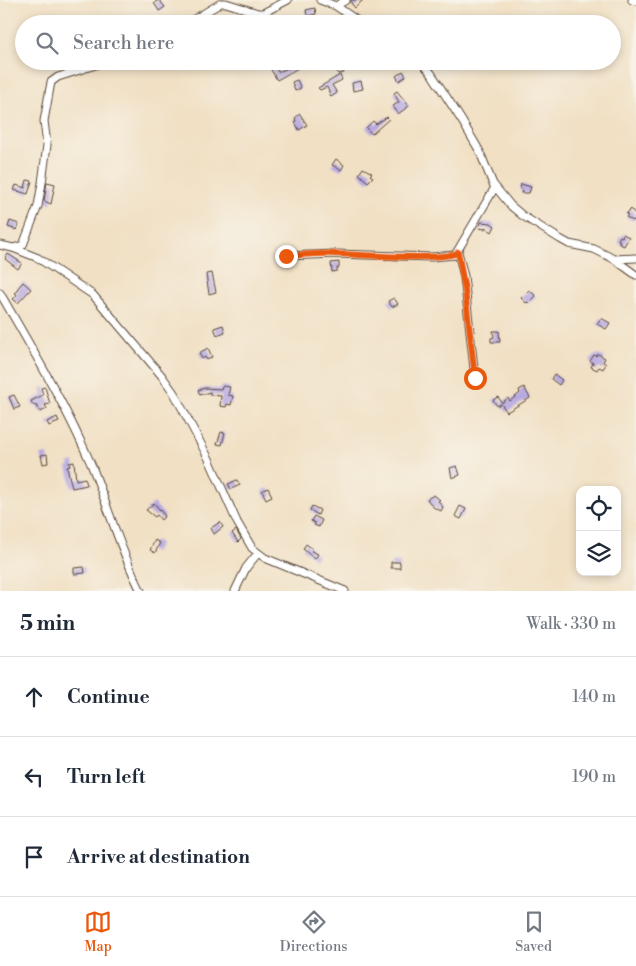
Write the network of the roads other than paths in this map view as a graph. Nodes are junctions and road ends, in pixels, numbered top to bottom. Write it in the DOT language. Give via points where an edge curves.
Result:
graph roads {
  1 [pos="288,0"];
  2 [pos="320,0"];
  3 [pos="346,0"];
  4 [pos="632,0"];
  5 [pos="636,1"];
  6 [pos="336,6"];
  7 [pos="201,15"];
  8 [pos="349,15"];
  9 [pos="80,70"];
  10 [pos="430,70"];
  11 [pos="496,188"];
  12 [pos="0,245"];
  13 [pos="14,248"];
  14 [pos="458,252"];
  15 [pos="286,256"];
  16 [pos="636,258"];
  17 [pos="614,259"];
  18 [pos="636,275"];
  19 [pos="0,293"];
  20 [pos="475,378"];
  21 [pos="258,553"];
  22 [pos="141,591"];
  23 [pos="235,591"];
  24 [pos="345,591"];
  1 -- 7 [label="street" via="263,13 221,3"];
  2 -- 6 [label="street"];
  3 -- 6 [label="street"];
  4 -- 5 [label="street"];
  6 -- 8 [label="street"];
  9 -- 13 [label="street" via="51,82 44,121 47,145 38,206 26,241"];
  10 -- 11 [label="street" via="479,150"];
  11 -- 14 [label="street" via="482,206"];
  11 -- 17 [label="street" via="523,216 560,239"];
  12 -- 13 [label="street"];
  13 -- 21 [label="street" via="38,258 92,295 144,353 174,393 237,522"];
  14 -- 15 [label="street" via="453,256 432,257"];
  14 -- 20 [label="street"];
  16 -- 17 [label="street"];
  17 -- 18 [label="street"];
  19 -- 22 [label="street" via="61,401"];
  21 -- 23 [label="street"];
  21 -- 24 [label="street"];
}
